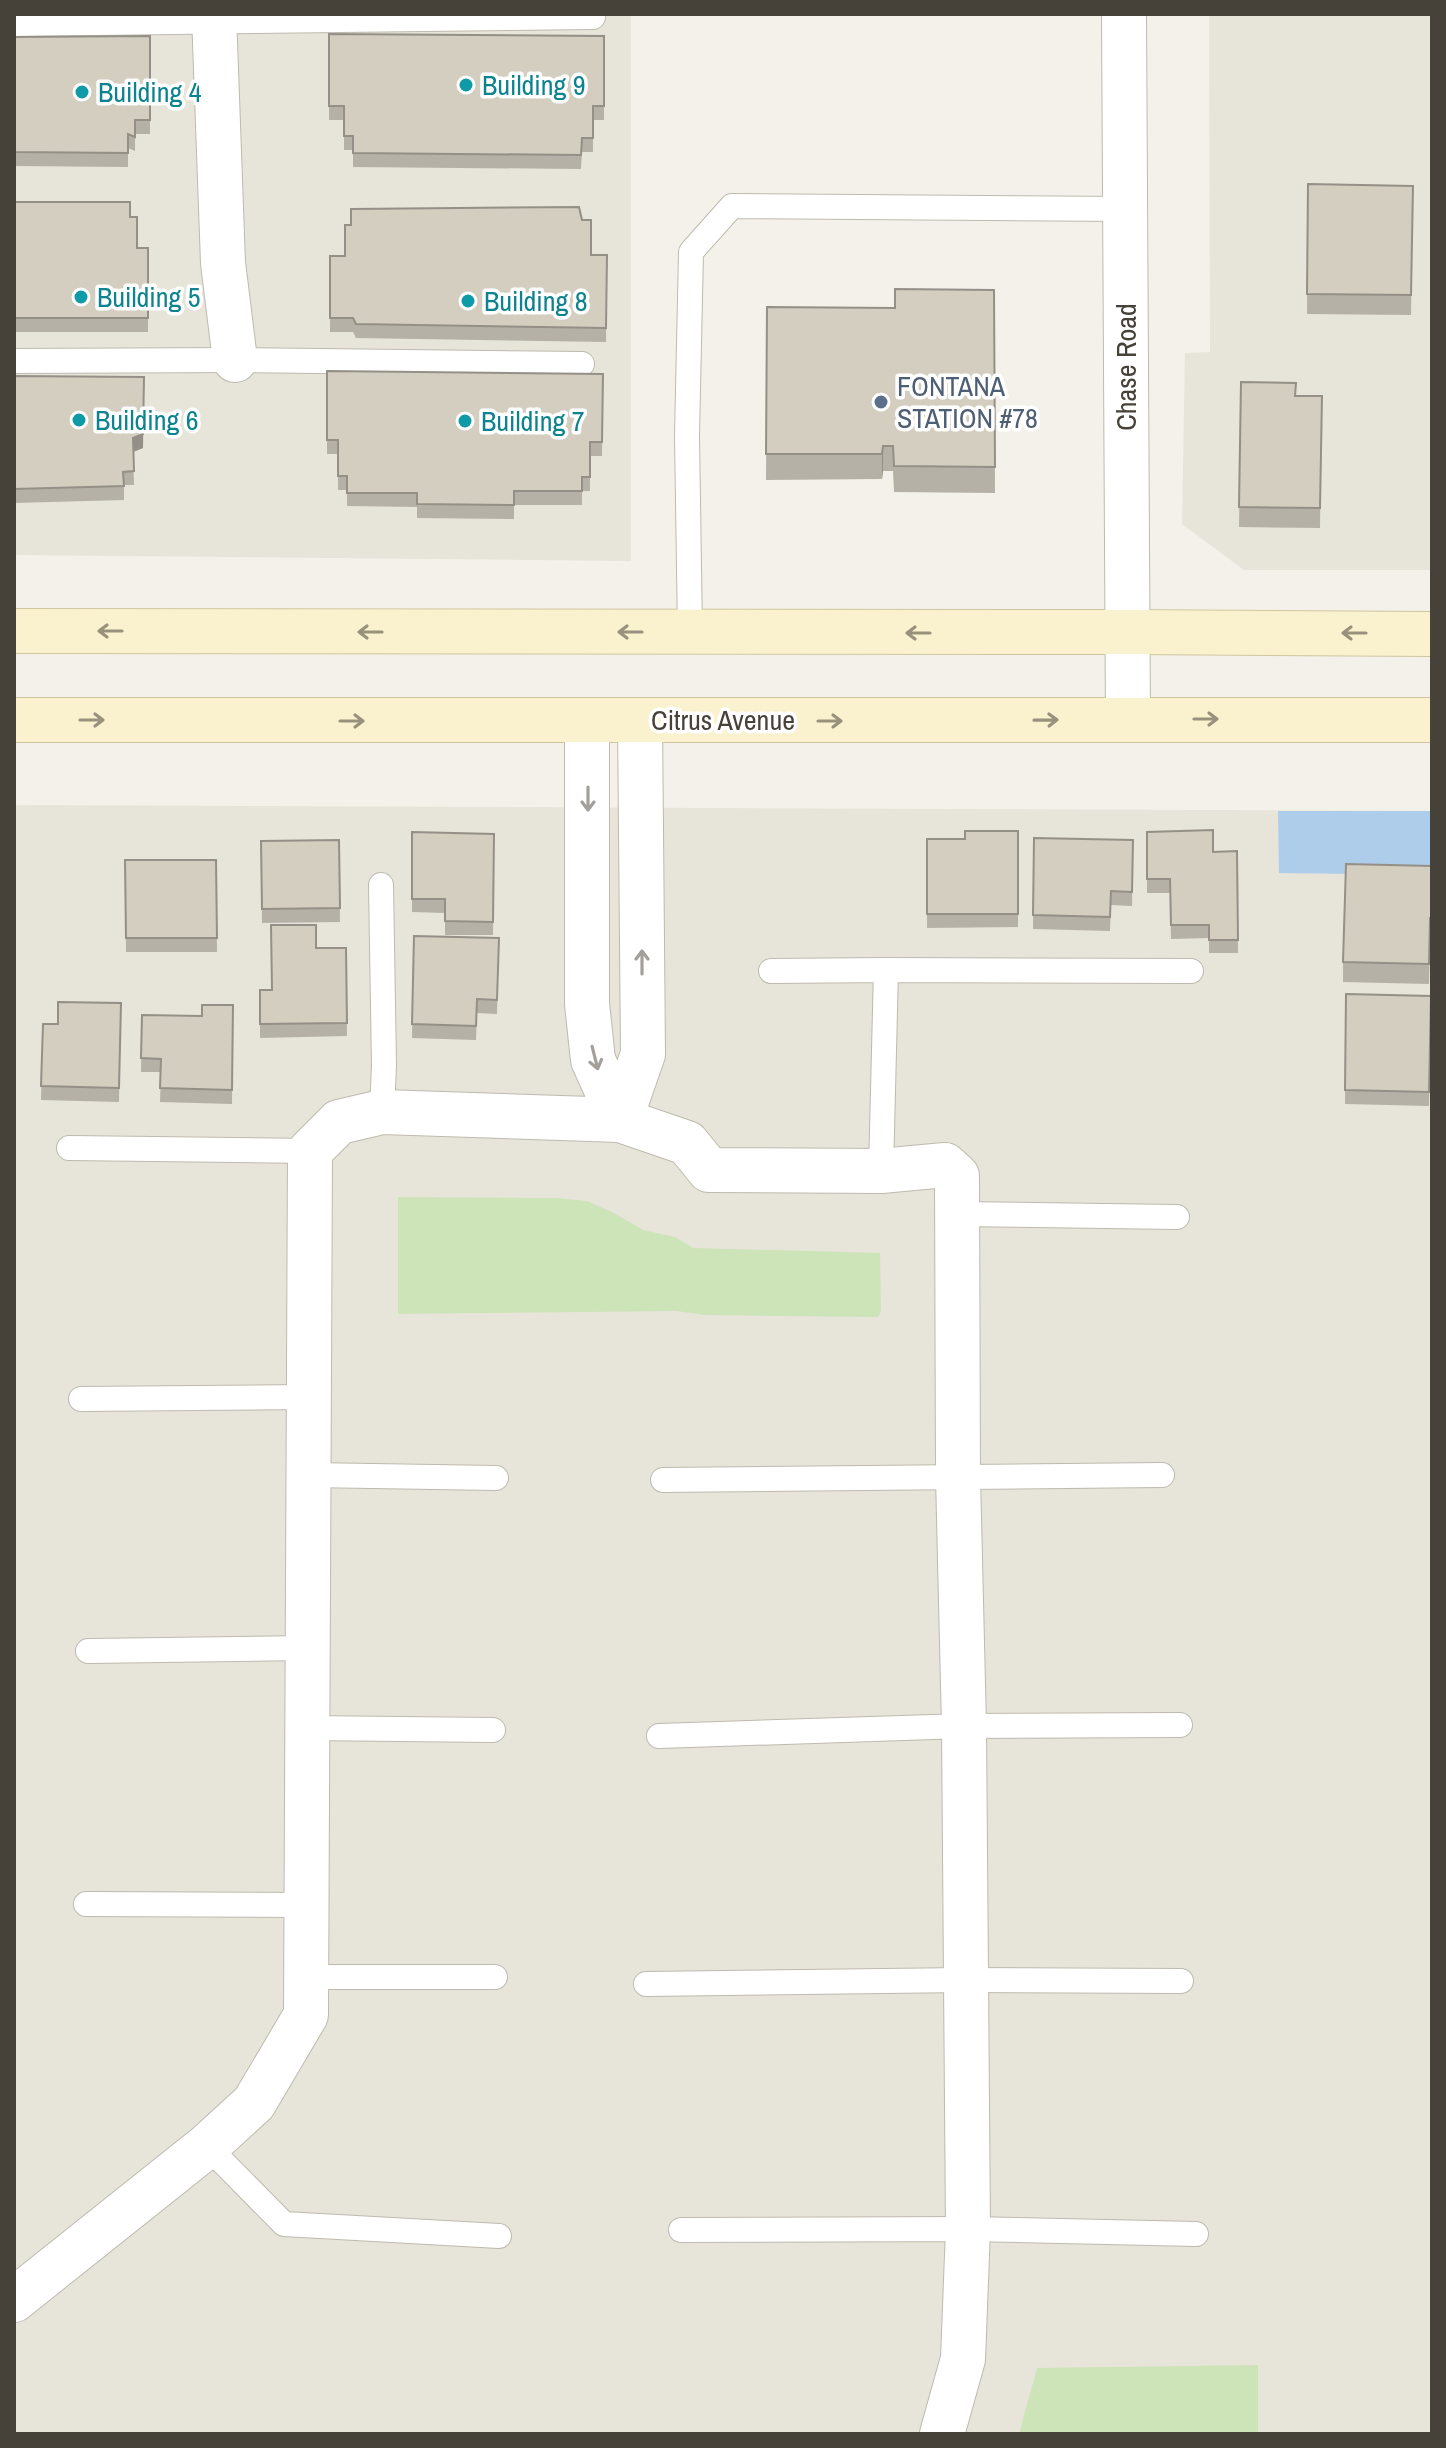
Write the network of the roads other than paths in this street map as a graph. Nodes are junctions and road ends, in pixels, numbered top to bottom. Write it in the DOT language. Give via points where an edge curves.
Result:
graph roads {
  1 [pos="1124,14"];
  2 [pos="593,17"];
  3 [pos="214,18"];
  4 [pos="14,24"];
  5 [pos="1125,209"];
  6 [pos="235,360"];
  7 [pos="14,361"];
  8 [pos="582,364"];
  9 [pos="14,631"];
  10 [pos="690,632"];
  11 [pos="1127,632"];
  12 [pos="1432,634"];
  13 [pos="1128,719"];
  14 [pos="14,720"];
  15 [pos="640,720"];
  16 [pos="1432,720"];
  17 [pos="587,721"];
  18 [pos="381,885"];
  19 [pos="886,970"];
  20 [pos="771,971"];
  21 [pos="1191,971"];
  22 [pos="382,1112"];
  23 [pos="620,1120"];
  24 [pos="69,1148"];
  25 [pos="310,1151"];
  26 [pos="881,1171"];
  27 [pos="958,1214"];
  28 [pos="1177,1217"];
  29 [pos="309,1397"];
  30 [pos="81,1399"];
  31 [pos="310,1475"];
  32 [pos="1162,1475"];
  33 [pos="958,1476"];
  34 [pos="496,1478"];
  35 [pos="663,1480"];
  36 [pos="308,1648"];
  37 [pos="88,1651"];
  38 [pos="1180,1725"];
  39 [pos="964,1726"];
  40 [pos="307,1728"];
  41 [pos="493,1730"];
  42 [pos="659,1736"];
  43 [pos="86,1904"];
  44 [pos="308,1905"];
  45 [pos="307,1977"];
  46 [pos="495,1977"];
  47 [pos="965,1980"];
  48 [pos="1181,1981"];
  49 [pos="646,1984"];
  50 [pos="207,2146"];
  51 [pos="968,2229"];
  52 [pos="681,2230"];
  53 [pos="1196,2234"];
  54 [pos="499,2236"];
  55 [pos="15,2297"];
  56 [pos="942,2434"];
  1 -- 5 [label="street, Chase Road"];
  2 -- 3 [label="lane"];
  3 -- 4 [label="lane"];
  3 -- 6 [label="street" via="223,263"];
  5 -- 10 [label="lane" via="732,206 691,252"];
  5 -- 11 [label="street, Chase Road"];
  6 -- 7 [label="lane"];
  6 -- 8 [label="lane"];
  10 -- 9 [label="main road, one-way"];
  11 -- 10 [label="main road, one-way"];
  12 -- 11 [label="main road, one-way"];
  11 -- 13 [label="street, Chase Road"];
  15 -- 13 [label="main road, Citrus Avenue, one-way"];
  13 -- 16 [label="main road, Citrus Avenue, one-way"];
  14 -- 17 [label="main road, Citrus Avenue, one-way"];
  15 -- 17 [label="main road, Citrus Avenue"];
  23 -- 15 [label="street, one-way" via="643,1054"];
  17 -- 23 [label="street, one-way" via="587,1004 593,1060"];
  18 -- 22 [label="lane"];
  19 -- 20 [label="lane"];
  19 -- 21 [label="lane"];
  19 -- 26 [label="lane"];
  22 -- 23 [label="street"];
  22 -- 25 [label="street" via="339,1122"];
  23 -- 26 [label="street" via="687,1143 709,1170"];
  24 -- 25 [label="lane"];
  25 -- 29 [label="street"];
  26 -- 27 [label="street" via="945,1165 957,1176"];
  27 -- 28 [label="lane"];
  27 -- 33 [label="street"];
  29 -- 30 [label="lane"];
  29 -- 31 [label="street"];
  31 -- 34 [label="lane"];
  31 -- 36 [label="street"];
  32 -- 33 [label="lane"];
  33 -- 35 [label="lane"];
  33 -- 39 [label="street"];
  36 -- 37 [label="lane"];
  36 -- 40 [label="street"];
  38 -- 39 [label="lane"];
  39 -- 42 [label="lane"];
  39 -- 47 [label="street"];
  40 -- 41 [label="lane"];
  40 -- 44 [label="street"];
  43 -- 44 [label="lane"];
  44 -- 45 [label="street"];
  45 -- 46 [label="lane"];
  45 -- 50 [label="street" via="306,2015 262,2091"];
  47 -- 48 [label="lane"];
  47 -- 49 [label="lane"];
  47 -- 51 [label="street"];
  50 -- 54 [label="lane" via="284,2224"];
  50 -- 55 [label="street"];
  51 -- 52 [label="lane"];
  51 -- 53 [label="lane"];
  51 -- 56 [label="street" via="963,2359"];
}
